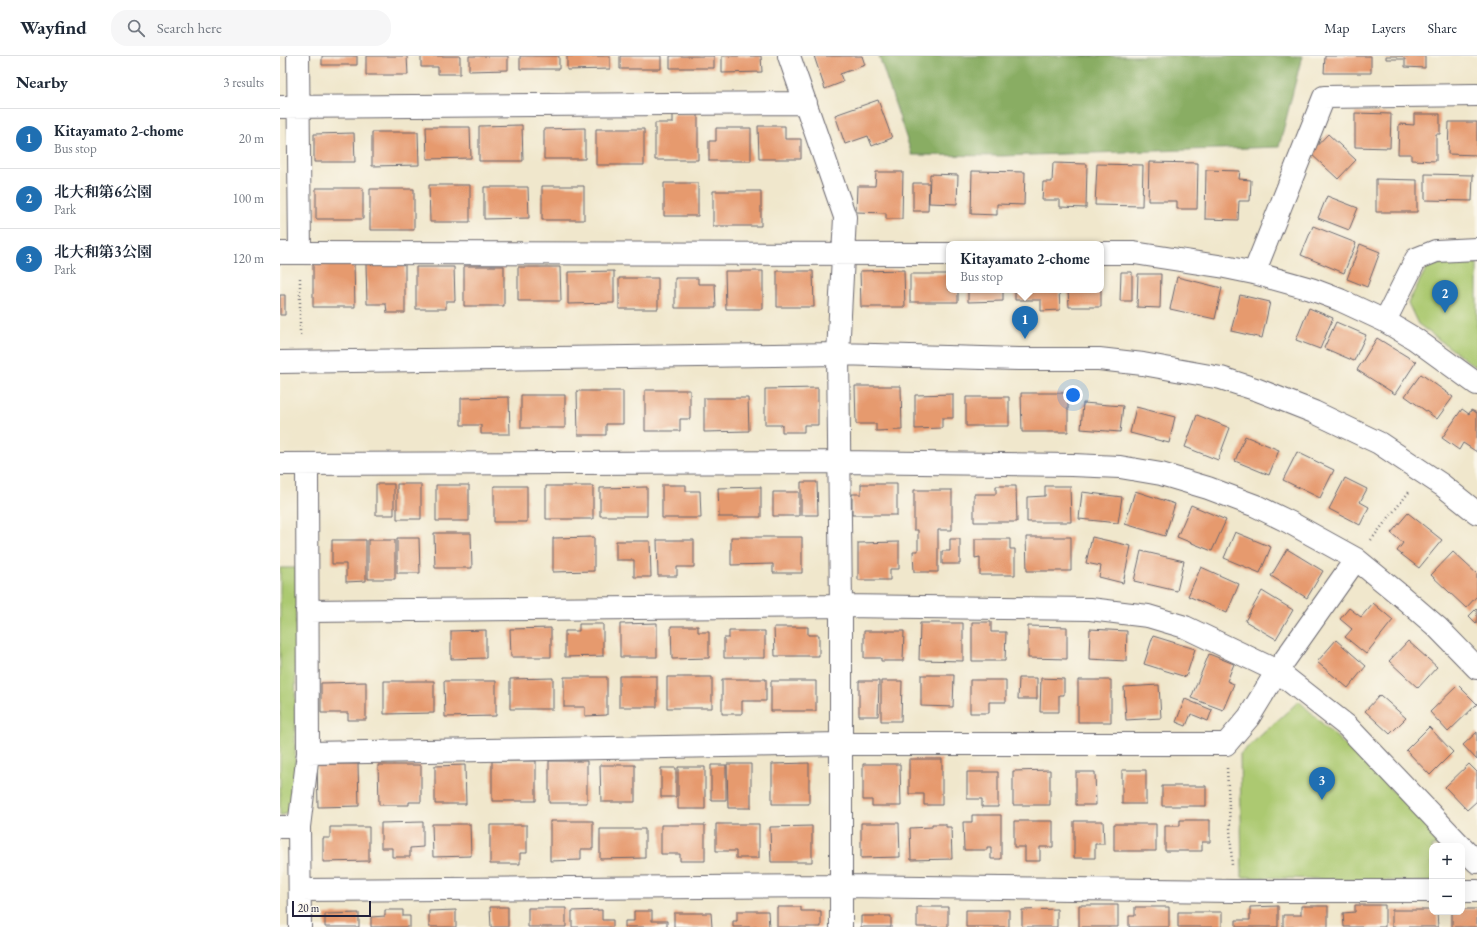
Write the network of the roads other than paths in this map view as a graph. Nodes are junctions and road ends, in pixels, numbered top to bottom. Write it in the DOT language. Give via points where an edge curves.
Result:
graph roads {
  1 [pos="298,56"];
  2 [pos="789,56"];
  3 [pos="1477,96"];
  4 [pos="806,104"];
  5 [pos="289,107"];
  6 [pos="1477,249"];
  7 [pos="290,253"];
  8 [pos="1104,253"];
  9 [pos="842,254"];
  10 [pos="946,254"];
  11 [pos="1254,273"];
  12 [pos="1385,321"];
  13 [pos="838,354"];
  14 [pos="290,362"];
  15 [pos="1477,384"];
  16 [pos="839,462"];
  17 [pos="280,464"];
  18 [pos="307,464"];
  19 [pos="1477,513"];
  20 [pos="1356,559"];
  21 [pos="841,606"];
  22 [pos="307,611"];
  23 [pos="1477,668"];
  24 [pos="1277,671"];
  25 [pos="841,744"];
  26 [pos="308,753"];
  27 [pos="290,827"];
  28 [pos="1459,843"];
  29 [pos="1465,849"];
  30 [pos="1477,862"];
  31 [pos="841,886"];
  32 [pos="300,890"];
  33 [pos="1429,891"];
  34 [pos="1465,891"];
  35 [pos="1477,891"];
  36 [pos="300,927"];
  37 [pos="841,927"];
  1 -- 5 [label="street"];
  2 -- 4 [label="street"];
  3 -- 11 [label="street" via="1324,97"];
  4 -- 5 [label="street"];
  4 -- 9 [label="street" via="844,217"];
  5 -- 7 [label="street"];
  6 -- 12 [label="street" via="1436,251 1416,258"];
  7 -- 9 [label="street"];
  8 -- 11 [label="street" via="1141,254"];
  9 -- 10 [label="street"];
  9 -- 13 [label="street"];
  11 -- 12 [label="street" via="1311,289"];
  12 -- 15 [label="street" via="1415,339"];
  13 -- 14 [label="street"];
  13 -- 16 [label="street"];
  13 -- 19 [label="street" via="1099,359 1221,378 1314,412 1379,443 1442,485"];
  16 -- 18 [label="street"];
  16 -- 20 [label="street" via="1072,464 1120,467 1161,474 1256,506"];
  16 -- 21 [label="street"];
  17 -- 18 [label="street"];
  18 -- 22 [label="street"];
  20 -- 23 [label="street" via="1400,594"];
  20 -- 24 [label="street"];
  21 -- 22 [label="street"];
  21 -- 24 [label="street" via="1090,610 1148,616 1185,627"];
  21 -- 25 [label="street"];
  22 -- 26 [label="street"];
  24 -- 25 [label="street" via="1249,717 1226,744"];
  24 -- 28 [label="street" via="1347,726"];
  25 -- 26 [label="street"];
  25 -- 31 [label="street"];
  26 -- 27 [label="street"];
  27 -- 32 [label="street"];
  29 -- 30 [label="street"];
  31 -- 32 [label="street"];
  31 -- 33 [label="street"];
  31 -- 37 [label="street"];
  32 -- 36 [label="street"];
  34 -- 35 [label="street"];
}
